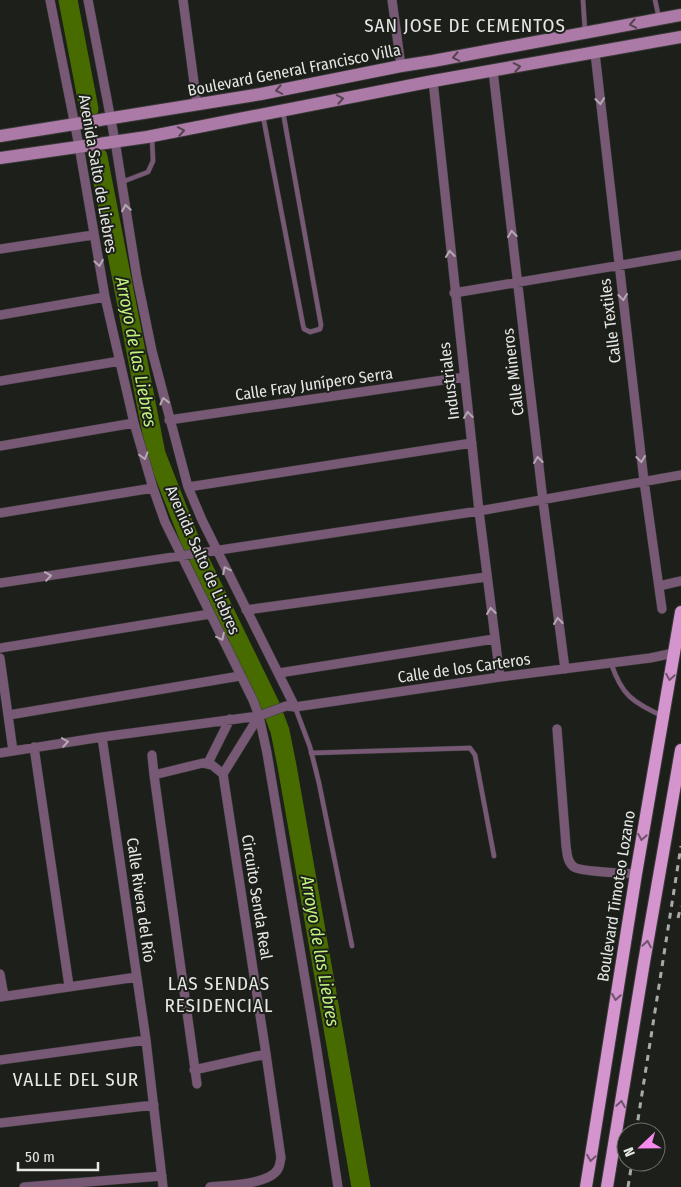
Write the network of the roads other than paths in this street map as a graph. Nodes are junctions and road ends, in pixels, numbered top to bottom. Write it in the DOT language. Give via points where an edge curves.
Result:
graph roads {
  1 [pos="50,0"];
  2 [pos="88,0"];
  3 [pos="183,0"];
  4 [pos="392,0"];
  5 [pos="583,0"];
  6 [pos="655,0"];
  7 [pos="681,15"];
  8 [pos="659,19"];
  9 [pos="585,33"];
  10 [pos="681,37"];
  11 [pos="595,53"];
  12 [pos="401,66"];
  13 [pos="493,71"];
  14 [pos="433,81"];
  15 [pos="197,105"];
  16 [pos="283,110"];
  17 [pos="262,115"];
  18 [pos="108,119"];
  19 [pos="78,123"];
  20 [pos="0,136"];
  21 [pos="152,136"];
  22 [pos="111,142"];
  23 [pos="83,146"];
  24 [pos="0,158"];
  25 [pos="122,182"];
  26 [pos="93,235"];
  27 [pos="0,249"];
  28 [pos="681,255"];
  29 [pos="619,265"];
  30 [pos="518,282"];
  31 [pos="454,293"];
  32 [pos="104,297"];
  33 [pos="0,315"];
  34 [pos="120,361"];
  35 [pos="464,377"];
  36 [pos="0,381"];
  37 [pos="169,420"];
  38 [pos="134,423"];
  39 [pos="472,443"];
  40 [pos="0,446"];
  41 [pos="681,475"];
  42 [pos="644,481"];
  43 [pos="188,487"];
  44 [pos="153,488"];
  45 [pos="543,501"];
  46 [pos="479,511"];
  47 [pos="0,512"];
  48 [pos="214,550"];
  49 [pos="186,556"];
  50 [pos="486,577"];
  51 [pos="681,581"];
  52 [pos="0,582"];
  53 [pos="659,586"];
  54 [pos="662,609"];
  55 [pos="246,610"];
  56 [pos="681,612"];
  57 [pos="210,614"];
  58 [pos="494,640"];
  59 [pos="0,648"];
  60 [pos="674,653"];
  61 [pos="0,658"];
  62 [pos="611,663"];
  63 [pos="565,669"];
  64 [pos="279,673"];
  65 [pos="240,676"];
  66 [pos="500,677"];
  67 [pos="290,707"];
  68 [pos="263,714"];
  69 [pos="9,715"];
  70 [pos="663,717"];
  71 [pos="230,720"];
  72 [pos="557,728"];
  73 [pos="102,737"];
  74 [pos="34,747"];
  75 [pos="681,750"];
  76 [pos="13,751"];
  77 [pos="312,752"];
  78 [pos="0,753"];
  79 [pos="152,755"];
  80 [pos="208,763"];
  81 [pos="223,774"];
  82 [pos="154,775"];
  83 [pos="494,856"];
  84 [pos="636,874"];
  85 [pos="352,946"];
  86 [pos="0,974"];
  87 [pos="137,977"];
  88 [pos="69,986"];
  89 [pos="2,996"];
  90 [pos="146,1040"];
  91 [pos="266,1054"];
  92 [pos="0,1060"];
  93 [pos="194,1070"];
  94 [pos="197,1084"];
  95 [pos="154,1105"];
  96 [pos="0,1123"];
  97 [pos="162,1176"];
  98 [pos="24,1187"];
  99 [pos="163,1187"];
  100 [pos="210,1187"];
  101 [pos="338,1187"];
  102 [pos="586,1187"];
  103 [pos="607,1187"];
  1 -- 19 [label="street, Avenida Salto de Liebres"];
  2 -- 18 [label="street, Avenida Salto de Liebres"];
  3 -- 15 [label="street"];
  4 -- 12 [label="street"];
  5 -- 9 [label="lane"];
  6 -- 8 [label="lane"];
  7 -- 8 [label="main road, Boulevard General Francisco Villa"];
  8 -- 9 [label="main road, Boulevard General Francisco Villa, one-way"];
  9 -- 12 [label="main road, Boulevard General Francisco Villa, one-way"];
  10 -- 11 [label="main road"];
  13 -- 11 [label="main road, one-way"];
  11 -- 29 [label="street, Calle Textiles, one-way"];
  12 -- 15 [label="main road, Boulevard General Francisco Villa, one-way"];
  13 -- 14 [label="main road"];
  30 -- 13 [label="street, Calle Mineros, one-way"];
  16 -- 14 [label="main road, one-way"];
  31 -- 14 [label="street, Industriales, one-way"];
  15 -- 18 [label="main road, Boulevard General Francisco Villa"];
  16 -- 17 [label="main road"];
  16 -- 17 [label="lane" via="322,325 310,332 303,325"];
  21 -- 17 [label="main road, one-way"];
  18 -- 19 [label="main road, Boulevard General Francisco Villa"];
  18 -- 22 [label="street, Avenida Salto de Liebres"];
  19 -- 20 [label="main road, Boulevard General Francisco Villa"];
  19 -- 23 [label="street, Avenida Salto de Liebres"];
  21 -- 22 [label="main road"];
  21 -- 25 [label="lane" via="153,161 148,172"];
  22 -- 23 [label="main road"];
  22 -- 25 [label="street, Avenida Salto de Liebres"];
  23 -- 24 [label="main road"];
  23 -- 26 [label="street, Avenida Salto de Liebres"];
  37 -- 25 [label="street, Avenida Salto de Liebres, one-way" via="137,278"];
  26 -- 27 [label="street"];
  26 -- 32 [label="street, Avenida Salto de Liebres, one-way"];
  28 -- 29 [label="street"];
  29 -- 30 [label="street"];
  29 -- 42 [label="street, Calle Textiles, one-way"];
  30 -- 31 [label="street"];
  45 -- 30 [label="street, Calle Mineros, one-way"];
  31 -- 35 [label="street, Industriales"];
  32 -- 33 [label="street"];
  32 -- 34 [label="street, Avenida Salto de Liebres"];
  34 -- 36 [label="street"];
  34 -- 38 [label="street, Avenida Salto de Liebres"];
  35 -- 37 [label="street, Calle Fray Junípero Serra"];
  39 -- 35 [label="street, Industriales, one-way"];
  37 -- 43 [label="street, Avenida Salto de Liebres"];
  38 -- 40 [label="street"];
  38 -- 44 [label="street, Avenida Salto de Liebres, one-way"];
  39 -- 43 [label="street"];
  39 -- 46 [label="street, Industriales"];
  41 -- 42 [label="street"];
  42 -- 45 [label="street"];
  42 -- 53 [label="street, Calle Textiles"];
  43 -- 48 [label="street, Avenida Salto de Liebres"];
  44 -- 47 [label="street"];
  44 -- 49 [label="street, Avenida Salto de Liebres" via="165,522"];
  45 -- 46 [label="street"];
  63 -- 45 [label="street, Calle Mineros, one-way"];
  46 -- 48 [label="street"];
  46 -- 50 [label="street, Industriales"];
  48 -- 49 [label="street"];
  55 -- 48 [label="street, Avenida Salto de Liebres, one-way"];
  52 -- 49 [label="street, one-way"];
  49 -- 57 [label="street, Avenida Salto de Liebres"];
  50 -- 55 [label="street"];
  58 -- 50 [label="street, Industriales, one-way"];
  51 -- 53 [label="street"];
  53 -- 54 [label="street, Calle Textiles"];
  55 -- 64 [label="street, Avenida Salto de Liebres"];
  56 -- 60 [label="main road, Boulevard Timoteo Lozano"];
  57 -- 59 [label="street"];
  57 -- 65 [label="street, Avenida Salto de Liebres, one-way"];
  58 -- 64 [label="street"];
  58 -- 66 [label="street, Industriales"];
  60 -- 62 [label="street, Calle de los Carteros"];
  60 -- 70 [label="main road, Boulevard Timoteo Lozano, one-way"];
  61 -- 69 [label="street"];
  62 -- 63 [label="street, Calle de los Carteros"];
  62 -- 70 [label="lane" via="625,693"];
  63 -- 66 [label="street, Calle de los Carteros"];
  64 -- 67 [label="street, Avenida Salto de Liebres"];
  65 -- 68 [label="street, Avenida Salto de Liebres"];
  65 -- 69 [label="street"];
  66 -- 67 [label="street, Calle de los Carteros"];
  67 -- 68 [label="street, Calle de los Carteros"];
  67 -- 77 [label="lane"];
  68 -- 71 [label="street, Calle de los Carteros"];
  68 -- 81 [label="street"];
  68 -- 101 [label="street, Avenida Salto de Liebres"];
  69 -- 76 [label="street"];
  70 -- 84 [label="main road, Boulevard Timoteo Lozano, one-way"];
  71 -- 73 [label="street, Calle de los Carteros"];
  71 -- 80 [label="street"];
  72 -- 84 [label="street" via="569,861 581,870"];
  74 -- 73 [label="street, Calle de los Carteros, one-way"];
  73 -- 87 [label="street, Calle Rivera del Río"];
  74 -- 76 [label="street, Calle de los Carteros"];
  74 -- 88 [label="street"];
  103 -- 75 [label="main road, one-way"];
  76 -- 78 [label="street, Calle de los Carteros"];
  77 -- 83 [label="lane" via="470,748 475,755"];
  77 -- 85 [label="lane"];
  79 -- 82 [label="street"];
  80 -- 81 [label="street"];
  80 -- 82 [label="street"];
  81 -- 91 [label="street, Circuito Senda Real"];
  82 -- 93 [label="street"];
  84 -- 102 [label="main road, Boulevard Timoteo Lozano, one-way"];
  86 -- 89 [label="street"];
  87 -- 88 [label="street"];
  87 -- 90 [label="street, Calle Rivera del Río"];
  88 -- 89 [label="street"];
  90 -- 92 [label="street"];
  90 -- 95 [label="street, Calle Rivera del Río"];
  91 -- 93 [label="street"];
  91 -- 100 [label="street, Circuito Senda Real" via="281,1151 278,1169 254,1182"];
  93 -- 94 [label="street"];
  95 -- 96 [label="street"];
  95 -- 97 [label="street, Calle Rivera del Río"];
  97 -- 98 [label="street"];
  97 -- 99 [label="street, Calle Rivera del Río"];
}
